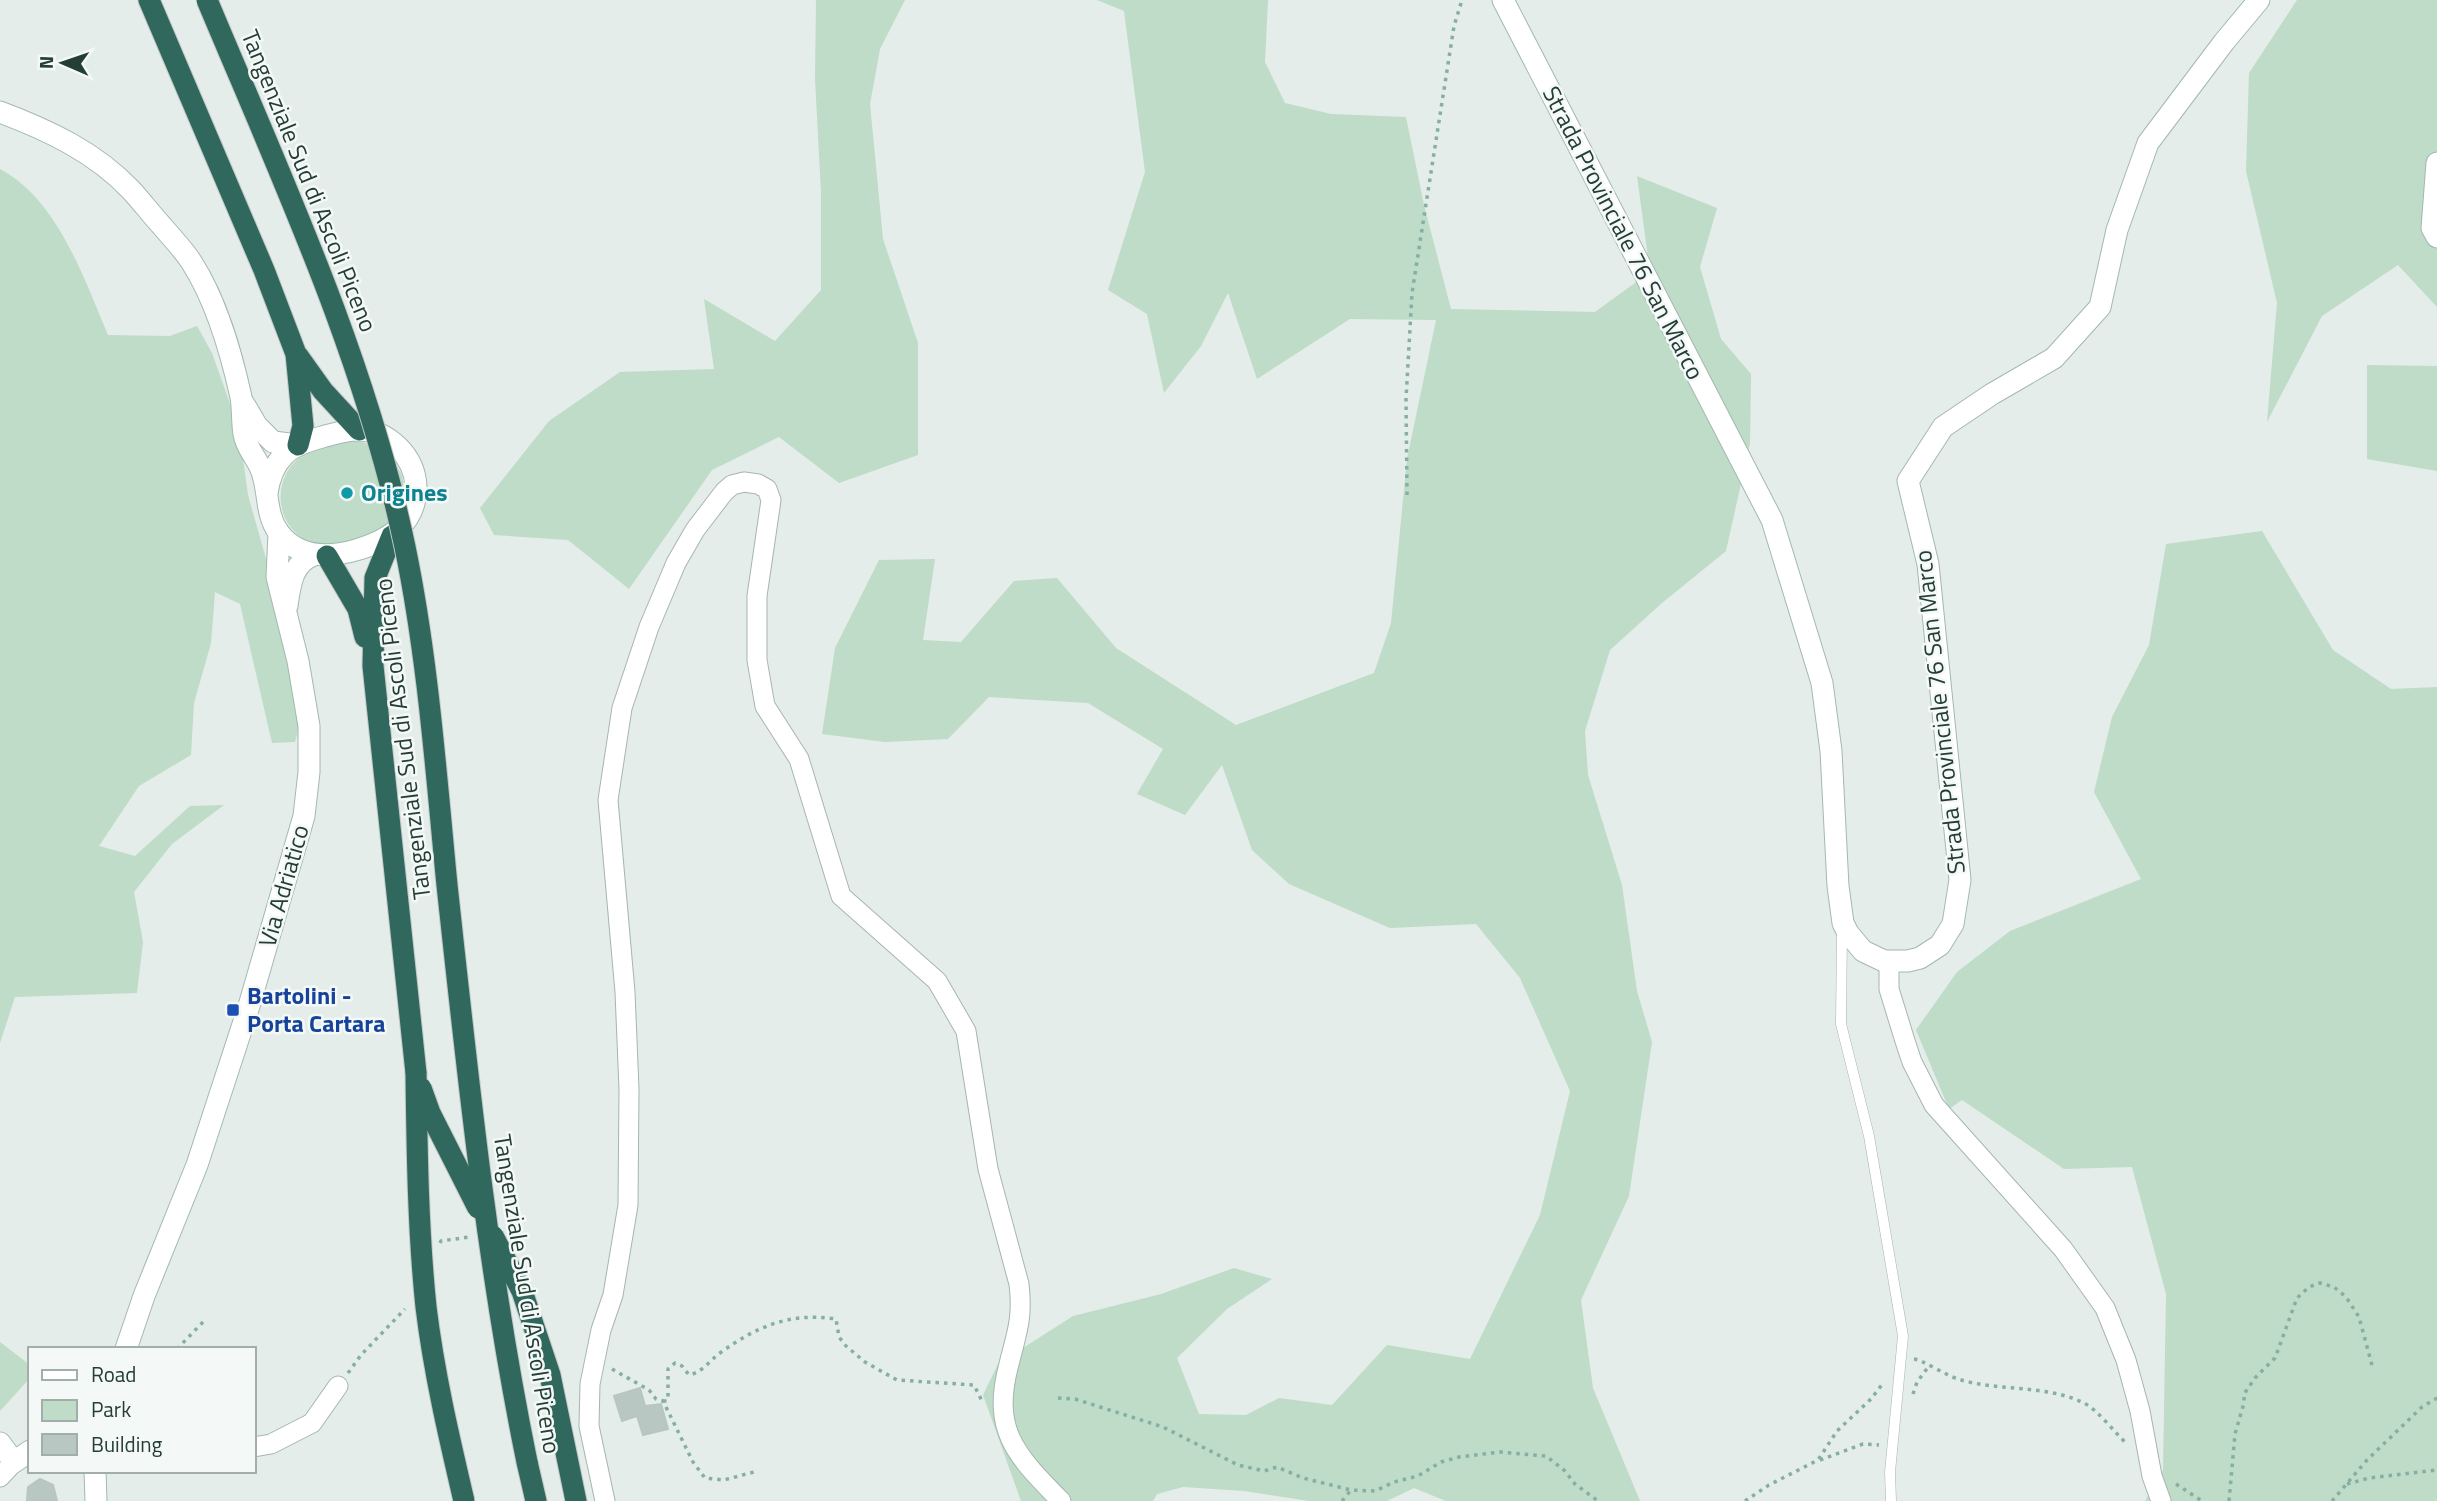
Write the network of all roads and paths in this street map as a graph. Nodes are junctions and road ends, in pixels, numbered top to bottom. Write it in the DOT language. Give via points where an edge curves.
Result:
graph roads {
  1 [pos="149,0"];
  2 [pos="207,0"];
  3 [pos="1462,0"];
  4 [pos="1503,0"];
  5 [pos="2259,0"];
  6 [pos="0,112"];
  7 [pos="2437,163"];
  8 [pos="2437,237"];
  9 [pos="296,354"];
  10 [pos="241,400"];
  11 [pos="359,430"];
  12 [pos="298,445"];
  13 [pos="267,493"];
  14 [pos="1407,495"];
  15 [pos="279,533"];
  16 [pos="392,536"];
  17 [pos="320,556"];
  18 [pos="287,611"];
  19 [pos="373,666"];
  20 [pos="1843,923"];
  21 [pos="1889,961"];
  22 [pos="416,1073"];
  23 [pos="204,1321"];
  24 [pos="127,1347"];
  25 [pos="179,1347"];
  26 [pos="1901,1358"];
  27 [pos="609,1366"];
  28 [pos="2373,1370"];
  29 [pos="338,1386"];
  30 [pos="1058,1398"];
  31 [pos="2437,1398"];
  32 [pos="663,1401"];
  33 [pos="985,1407"];
  34 [pos="1893,1438"];
  35 [pos="0,1443"];
  36 [pos="256,1447"];
  37 [pos="1818,1460"];
  38 [pos="15,1463"];
  39 [pos="2150,1467"];
  40 [pos="2437,1470"];
  41 [pos="754,1472"];
  42 [pos="95,1473"];
  43 [pos="2347,1484"];
  44 [pos="1351,1490"];
  45 [pos="2338,1495"];
  46 [pos="96,1501"];
  47 [pos="464,1501"];
  48 [pos="536,1501"];
  49 [pos="576,1501"];
  50 [pos="605,1501"];
  51 [pos="1060,1501"];
  52 [pos="1342,1501"];
  53 [pos="1598,1501"];
  54 [pos="1745,1501"];
  55 [pos="1891,1501"];
  56 [pos="2161,1501"];
  57 [pos="2229,1501"];
  58 [pos="2332,1501"];
  59 [pos="2340,1501"];
  1 -- 9 [label="highway"];
  2 -- 48 [label="highway, Tangenziale Sud di Ascoli Piceno, bridge" via="332,301 370,415 405,547 425,668 481,1190 500,1319"];
  3 -- 14 [label="path" via="1454,26 1412,293"];
  4 -- 20 [label="street, Strada Provinciale 76 San Marco" via="1772,520 1822,683"];
  5 -- 21 [label="street, Strada Provinciale 76 San Marco" via="2148,143 2117,230 2100,307 2054,358 1943,427 1908,481 1928,564 1960,880 1953,924 1940,945 1920,958"];
  6 -- 10 [label="street, Via Adriatico" via="58,135 94,159 129,188 192,262 226,342"];
  7 -- 8 [label="street" via="2432,229"];
  9 -- 11 [label="highway"];
  9 -- 12 [label="highway" via="303,426"];
  10 -- 12 [label="street, Via Adriatico" via="273,442"];
  10 -- 13 [label="street, Via Adriatico" via="244,436"];
  11 -- 12 [label="street"];
  11 -- 16 [label="street" via="390,440 414,474 410,514"];
  12 -- 13 [label="street" via="275,467"];
  13 -- 15 [label="street, Via Adriatico"];
  15 -- 17 [label="street" via="300,550"];
  15 -- 18 [label="street, Via Adriatico" via="277,577"];
  16 -- 17 [label="street" via="367,547"];
  16 -- 19 [label="highway" via="375,578"];
  17 -- 18 [label="street, Via Adriatico" via="305,558 297,566"];
  17 -- 19 [label="highway" via="358,610"];
  18 -- 24 [label="street, Via Adriatico" via="309,726 304,816 197,1165"];
  19 -- 22 [label="highway"];
  20 -- 21 [label="street, Strada Provinciale 76 San Marco" via="1863,951"];
  20 -- 26 [label="lane" via="1841,1024 1869,1136 1903,1336"];
  21 -- 39 [label="street" via="1889,989 1905,1041 1934,1105 2063,1249 2105,1308 2137,1398"];
  22 -- 47 [label="highway, bridge" via="426,1309"];
  22 -- 49 [label="highway, bridge" via="430,1113 522,1291 551,1375"];
  23 -- 25 [label="path"];
  26 -- 34 [label="lane"];
  26 -- 37 [label="path" via="1871,1399 1837,1431"];
  26 -- 39 [label="path" via="1919,1359 1959,1379 2048,1392 2086,1404"];
  27 -- 32 [label="path"];
  28 -- 57 [label="path" via="2360,1317 2346,1297 2320,1283 2309,1287 2293,1308 2275,1358 2244,1394"];
  29 -- 36 [label="street" via="312,1423"];
  30 -- 44 [label="path" via="1086,1402 1163,1427 1238,1465 1264,1471 1277,1467"];
  31 -- 43 [label="path" via="2422,1407"];
  32 -- 33 [label="path" via="668,1397 672,1364 682,1366 690,1375 698,1373 750,1333 780,1321 822,1317 836,1319 846,1346 897,1380 974,1385"];
  32 -- 41 [label="path" via="705,1478 724,1480"];
  34 -- 37 [label="path"];
  34 -- 55 [label="lane"];
  35 -- 38 [label="street"];
  37 -- 54 [label="path"];
  39 -- 56 [label="street"];
  40 -- 43 [label="path"];
  42 -- 46 [label="street"];
  43 -- 45 [label="path"];
  44 -- 52 [label="path"];
  44 -- 53 [label="path" via="1375,1491 1418,1476 1441,1462 1500,1452 1546,1456"];
  45 -- 58 [label="path"];
  45 -- 59 [label="path"];
  50 -- 51 [label="street" via="589,1426 590,1384 613,1295 628,1205 629,1102 625,992 608,800 622,708 676,564 724,492 744,482 768,489 771,500 757,596 757,660 765,706 799,759 841,896 937,981 966,1031 988,1169 1021,1301 1002,1410 1022,1459"];
}
